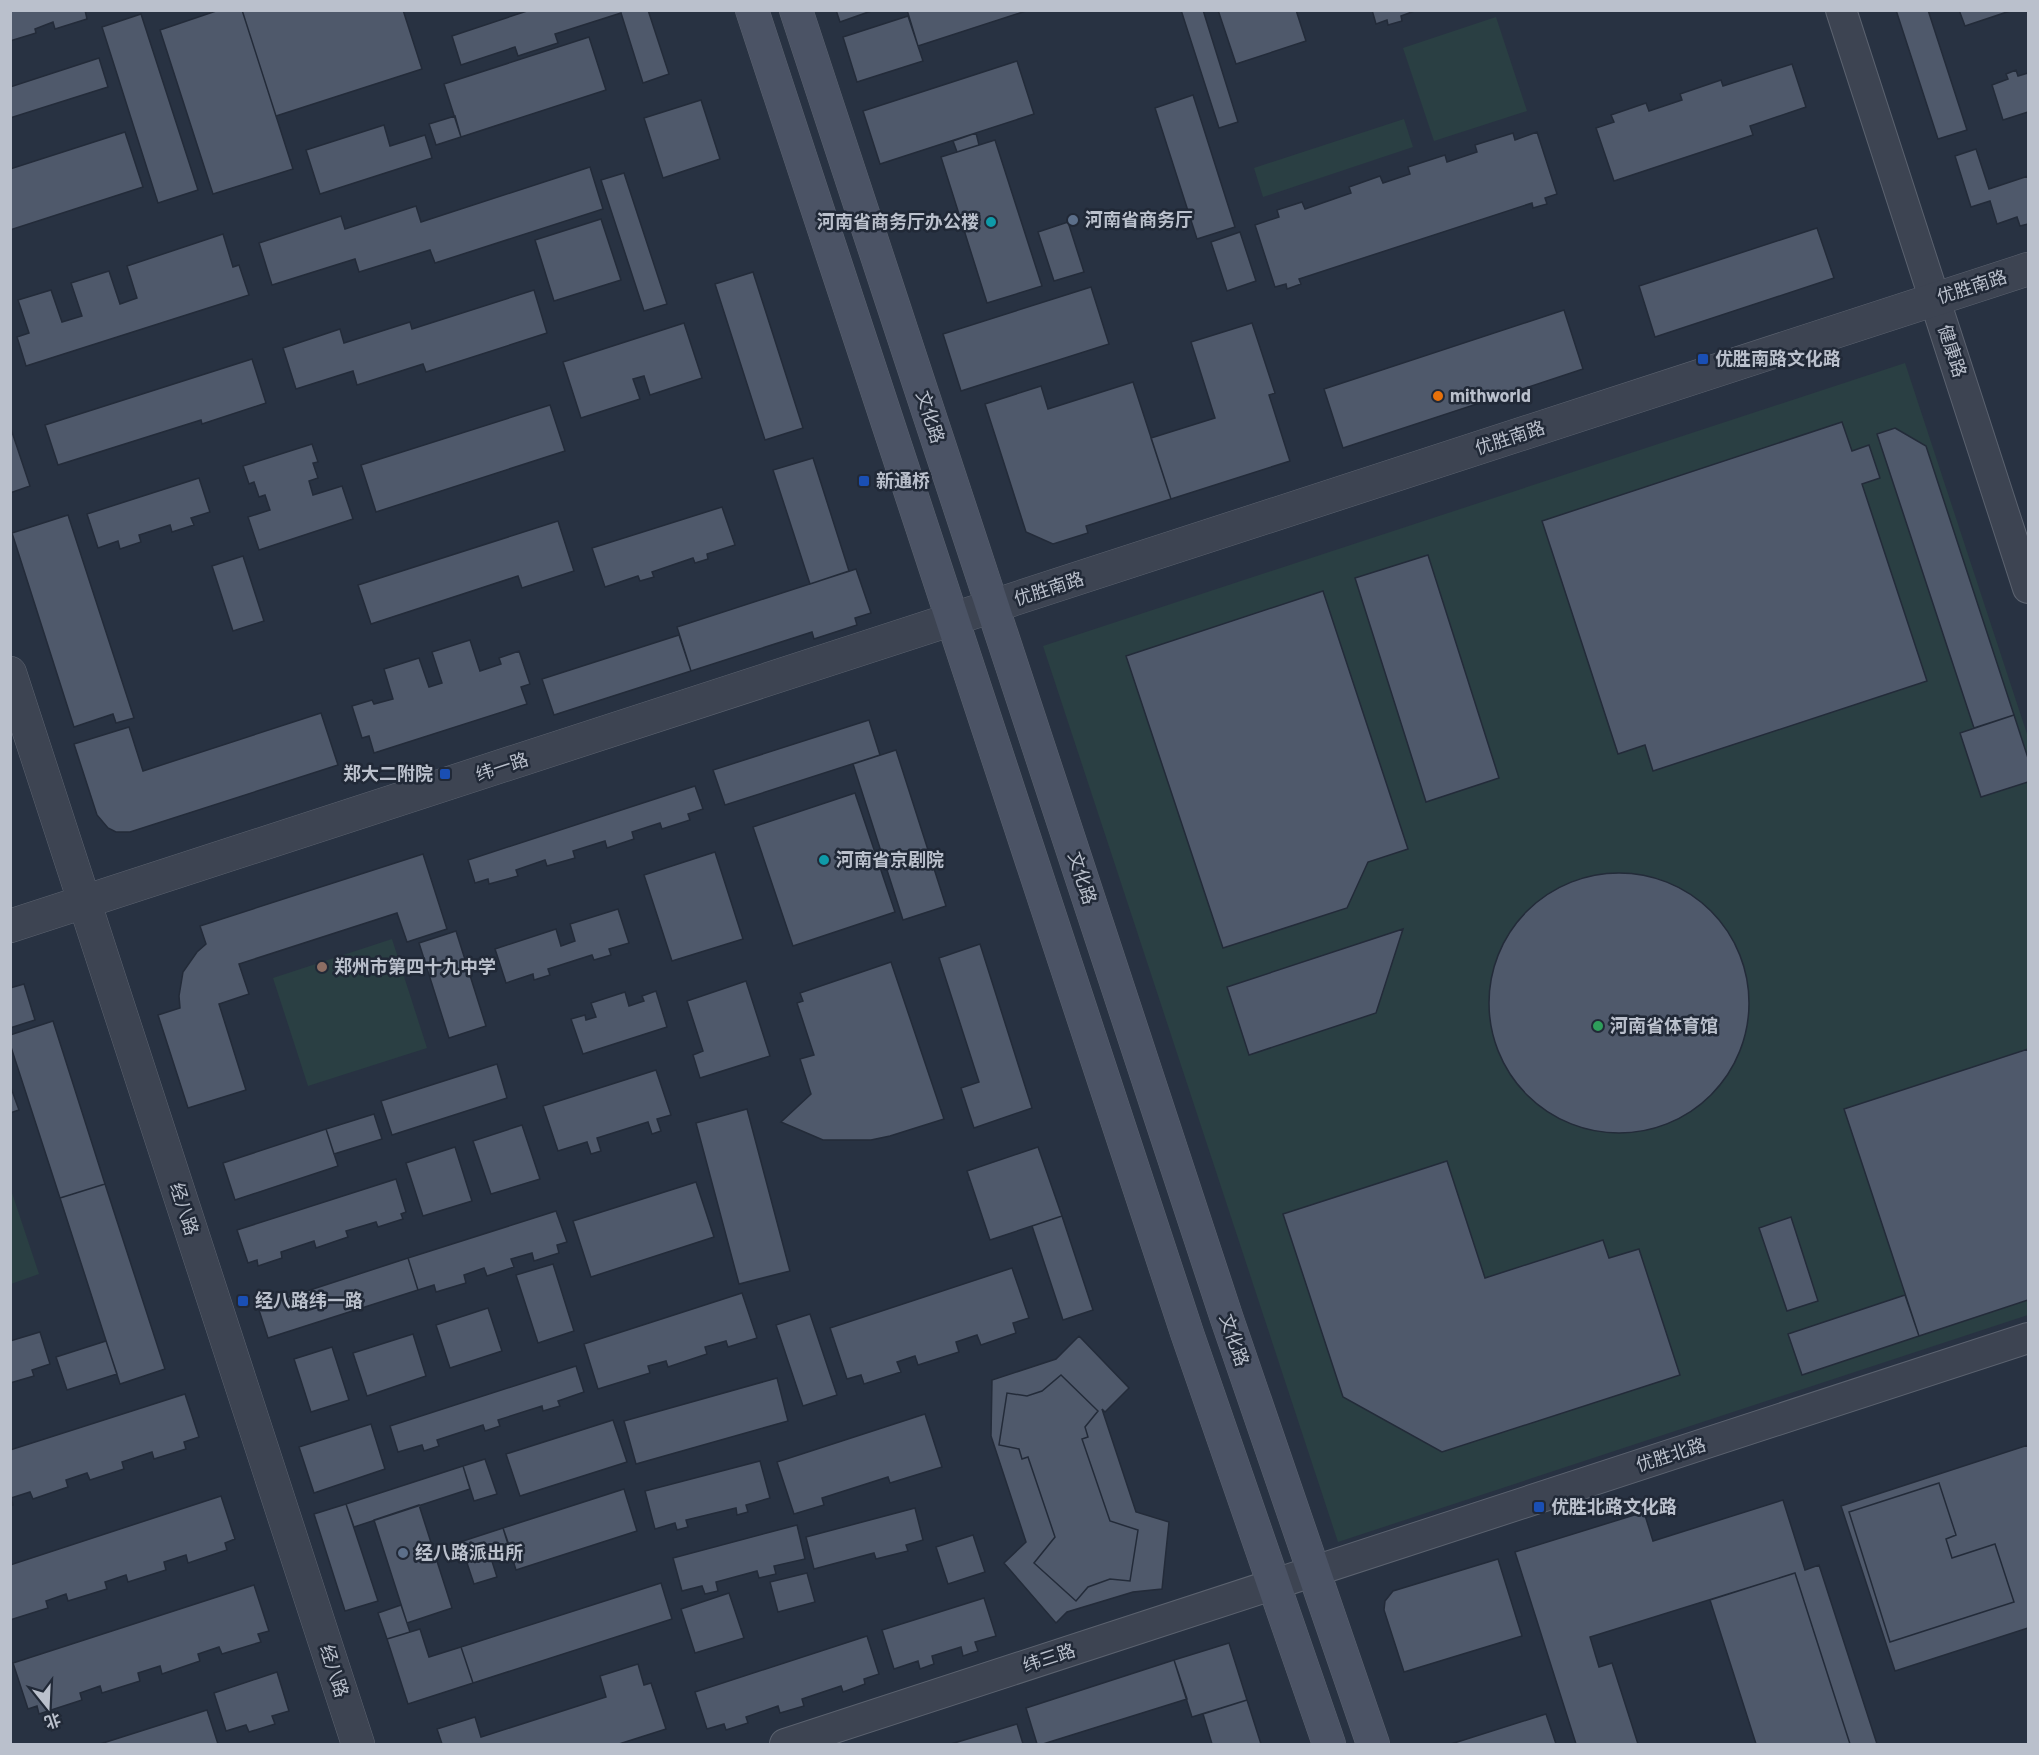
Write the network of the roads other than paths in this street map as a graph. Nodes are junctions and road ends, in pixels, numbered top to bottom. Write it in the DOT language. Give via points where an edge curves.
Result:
graph roads {
  1 [pos="752,10"];
  2 [pos="796,10"];
  3 [pos="1841,10"];
  4 [pos="2028,269"];
  5 [pos="1935,300"];
  6 [pos="2028,588"];
  7 [pos="993,608"];
  8 [pos="953,620"];
  9 [pos="10,673"];
  10 [pos="85,902"];
  11 [pos="10,926"];
  12 [pos="2028,1338"];
  13 [pos="1314,1571"];
  14 [pos="1274,1584"];
  15 [pos="358,1744"];
  16 [pos="785,1744"];
  17 [pos="1329,1744"];
  18 [pos="1373,1744"];
  1 -- 8 [label="main road"];
  2 -- 7 [label="main road, 文化路"];
  3 -- 5 [label="street, 健康路"];
  4 -- 5 [label="street, 优胜南路"];
  5 -- 6 [label="street, 健康路"];
  5 -- 7 [label="street, 优胜南路"];
  7 -- 8 [label="street, 纬一路"];
  7 -- 13 [label="main road, 文化路" via="1223,1309"];
  8 -- 10 [label="street, 纬一路"];
  8 -- 14 [label="main road" via="1187,1333"];
  9 -- 10 [label="street, 经八路"];
  10 -- 11 [label="street, 纬一路"];
  10 -- 15 [label="street, 经八路"];
  12 -- 13 [label="street, 优胜北路"];
  13 -- 14 [label="street, 纬三路"];
  13 -- 18 [label="main road, 文化路"];
  14 -- 16 [label="street, 纬三路"];
  14 -- 17 [label="main road"];
}
